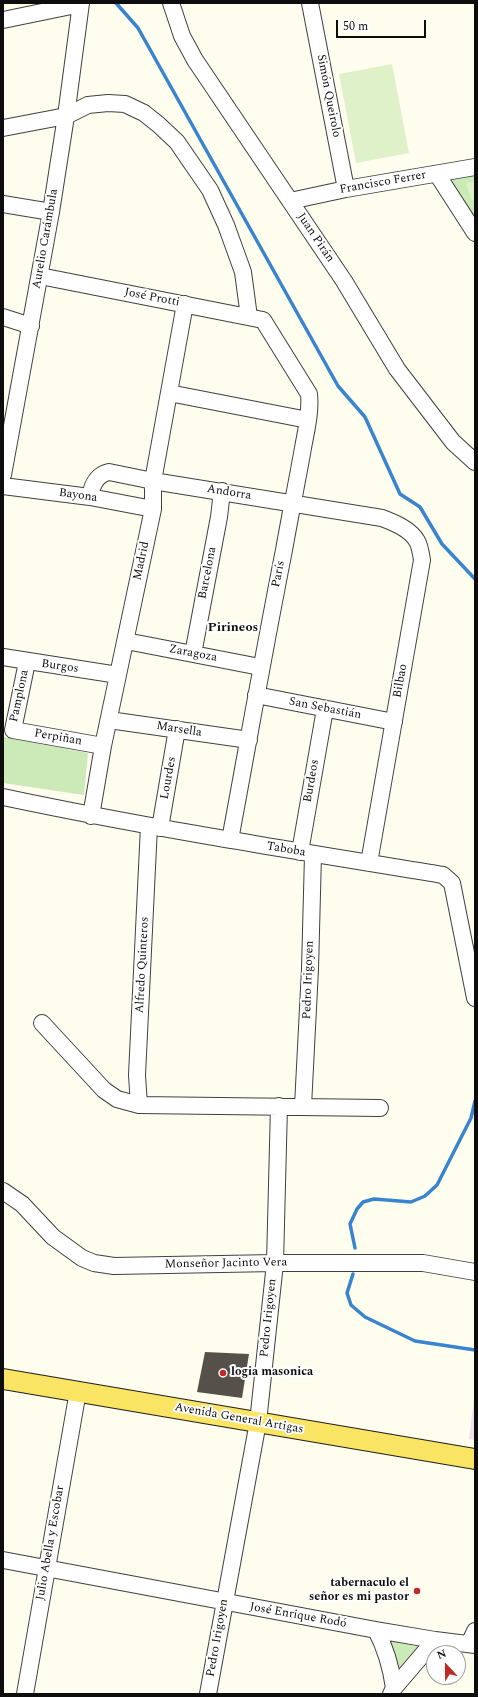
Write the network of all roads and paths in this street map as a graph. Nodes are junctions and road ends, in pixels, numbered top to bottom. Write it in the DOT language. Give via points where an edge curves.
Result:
graph roads {
  1 [pos="81,3"];
  2 [pos="171,3"];
  3 [pos="310,3"];
  4 [pos="3,20"];
  5 [pos="66,116"];
  6 [pos="3,128"];
  7 [pos="475,167"];
  8 [pos="437,174"];
  9 [pos="346,189"];
  10 [pos="290,201"];
  11 [pos="3,204"];
  12 [pos="51,212"];
  13 [pos="475,233"];
  14 [pos="40,276"];
  15 [pos="185,304"];
  16 [pos="3,317"];
  17 [pos="256,318"];
  18 [pos="30,326"];
  19 [pos="169,392"];
  20 [pos="308,420"];
  21 [pos="475,462"];
  22 [pos="3,475"];
  23 [pos="153,481"];
  24 [pos="3,486"];
  25 [pos="222,491"];
  26 [pos="90,497"];
  27 [pos="293,503"];
  28 [pos="153,509"];
  29 [pos="382,518"];
  30 [pos="126,641"];
  31 [pos="193,654"];
  32 [pos="3,657"];
  33 [pos="27,662"];
  34 [pos="260,667"];
  35 [pos="118,675"];
  36 [pos="256,695"];
  37 [pos="325,709"];
  38 [pos="109,720"];
  39 [pos="394,722"];
  40 [pos="177,729"];
  41 [pos="13,730"];
  42 [pos="249,740"];
  43 [pos="103,746"];
  44 [pos="3,797"];
  45 [pos="92,816"];
  46 [pos="155,827"];
  47 [pos="230,840"];
  48 [pos="306,853"];
  49 [pos="369,863"];
  50 [pos="475,998"];
  51 [pos="42,1023"];
  52 [pos="139,1104"];
  53 [pos="279,1106"];
  54 [pos="303,1106"];
  55 [pos="380,1108"];
  56 [pos="3,1191"];
  57 [pos="275,1263"];
  58 [pos="475,1272"];
  59 [pos="3,1379"];
  60 [pos="78,1391"];
  61 [pos="258,1422"];
  62 [pos="475,1459"];
  63 [pos="3,1560"];
  64 [pos="46,1567"];
  65 [pos="225,1602"];
  66 [pos="376,1630"];
  67 [pos="435,1640"];
  68 [pos="473,1640"];
  69 [pos="393,1691"];
  70 [pos="25,1694"];
  71 [pos="208,1694"];
  1 -- 4 [label="street"];
  1 -- 5 [label="street, Aurelio Carámbula"];
  2 -- 10 [label="street, Juan Pirán" via="182,36 195,60"];
  3 -- 9 [label="street, Simón Queirolo"];
  5 -- 6 [label="street"];
  5 -- 12 [label="street, Aurelio Carámbula"];
  5 -- 17 [label="street" via="88,105 108,102 125,104 144,113 177,142 210,190 226,225"];
  7 -- 8 [label="street, Francisco Ferrer"];
  8 -- 9 [label="street, Francisco Ferrer"];
  8 -- 13 [label="street"];
  9 -- 10 [label="street, Francisco Ferrer"];
  10 -- 21 [label="street, Juan Pirán" via="344,281 397,369 453,442"];
  11 -- 12 [label="street"];
  12 -- 14 [label="street, Aurelio Carámbula"];
  14 -- 15 [label="street, José Protti"];
  14 -- 18 [label="street, Aurelio Carámbula"];
  15 -- 17 [label="street, José Protti"];
  15 -- 19 [label="street, Madrid"];
  16 -- 18 [label="street"];
  17 -- 20 [label="street, París" via="309,394"];
  18 -- 22 [label="street, Aurelio Carámbula"];
  19 -- 20 [label="street"];
  19 -- 23 [label="street, Madrid"];
  20 -- 27 [label="street, París"];
  23 -- 25 [label="street, Andorra"];
  23 -- 26 [label="street, Andorra" via="109,472 102,474 93,486"];
  23 -- 28 [label="street, Madrid"];
  24 -- 26 [label="street, Bayona"];
  25 -- 27 [label="street, Andorra"];
  25 -- 31 [label="street, Barcelona"];
  26 -- 28 [label="street, Bayona"];
  27 -- 29 [label="street, Andorra"];
  27 -- 34 [label="street, París"];
  28 -- 30 [label="street, Madrid"];
  29 -- 39 [label="street, Bilbao" via="396,523 418,542 422,560"];
  30 -- 31 [label="street, Zaragoza"];
  30 -- 35 [label="street, Madrid"];
  31 -- 34 [label="street, Zaragoza"];
  32 -- 33 [label="street, Burgos"];
  33 -- 35 [label="street, Burgos"];
  33 -- 41 [label="street, Pamplona"];
  34 -- 36 [label="street, París"];
  35 -- 38 [label="street, Madrid"];
  36 -- 37 [label="street, San Sebastián"];
  36 -- 42 [label="street, París"];
  37 -- 39 [label="street, San Sebastián"];
  37 -- 48 [label="street, Burdeos"];
  38 -- 40 [label="street, Marsella"];
  38 -- 43 [label="street, Madrid"];
  39 -- 49 [label="street, Bilbao"];
  40 -- 42 [label="street, Marsella"];
  40 -- 46 [label="street, Lourdes"];
  41 -- 43 [label="street, Perpiñan"];
  42 -- 47 [label="street, París"];
  43 -- 45 [label="street, Madrid"];
  44 -- 45 [label="street, Taboba"];
  45 -- 46 [label="street, Taboba"];
  46 -- 47 [label="street, Taboba"];
  46 -- 52 [label="street, Alfredo Quinteros" via="138,1075"];
  47 -- 48 [label="street, Taboba"];
  48 -- 49 [label="street, Taboba"];
  48 -- 54 [label="street, Pedro Irigoyen" via="310,970"];
  49 -- 50 [label="street, Taboba" via="443,875 452,883"];
  51 -- 52 [label="street" via="104,1090 117,1099"];
  52 -- 53 [label="street"];
  53 -- 54 [label="street"];
  53 -- 57 [label="street, Pedro Irigoyen"];
  54 -- 55 [label="street"];
  56 -- 57 [label="street, Monseñor Jacinto Vera" via="22,1204 53,1237 82,1258 94,1263 114,1266"];
  57 -- 58 [label="street, Monseñor Jacinto Vera" via="423,1263"];
  57 -- 61 [label="street, Pedro Irigoyen"];
  59 -- 60 [label="main road, Avenida General Artigas"];
  60 -- 61 [label="main road, Avenida General Artigas"];
  60 -- 64 [label="street, Julio Abella y Escobar"];
  61 -- 62 [label="main road, Avenida General Artigas"];
  61 -- 65 [label="street, Pedro Irigoyen"];
  63 -- 64 [label="street, José Enrique Rodó"];
  64 -- 65 [label="street, José Enrique Rodó"];
  64 -- 70 [label="street, Julio Abella y Escobar"];
  65 -- 66 [label="street, José Enrique Rodó"];
  65 -- 71 [label="street, Pedro Irigoyen"];
  66 -- 67 [label="street, José Enrique Rodó"];
  66 -- 69 [label="street" via="386,1648 391,1666"];
  67 -- 68 [label="street, José Enrique Rodó"];
  67 -- 69 [label="street"];
}
